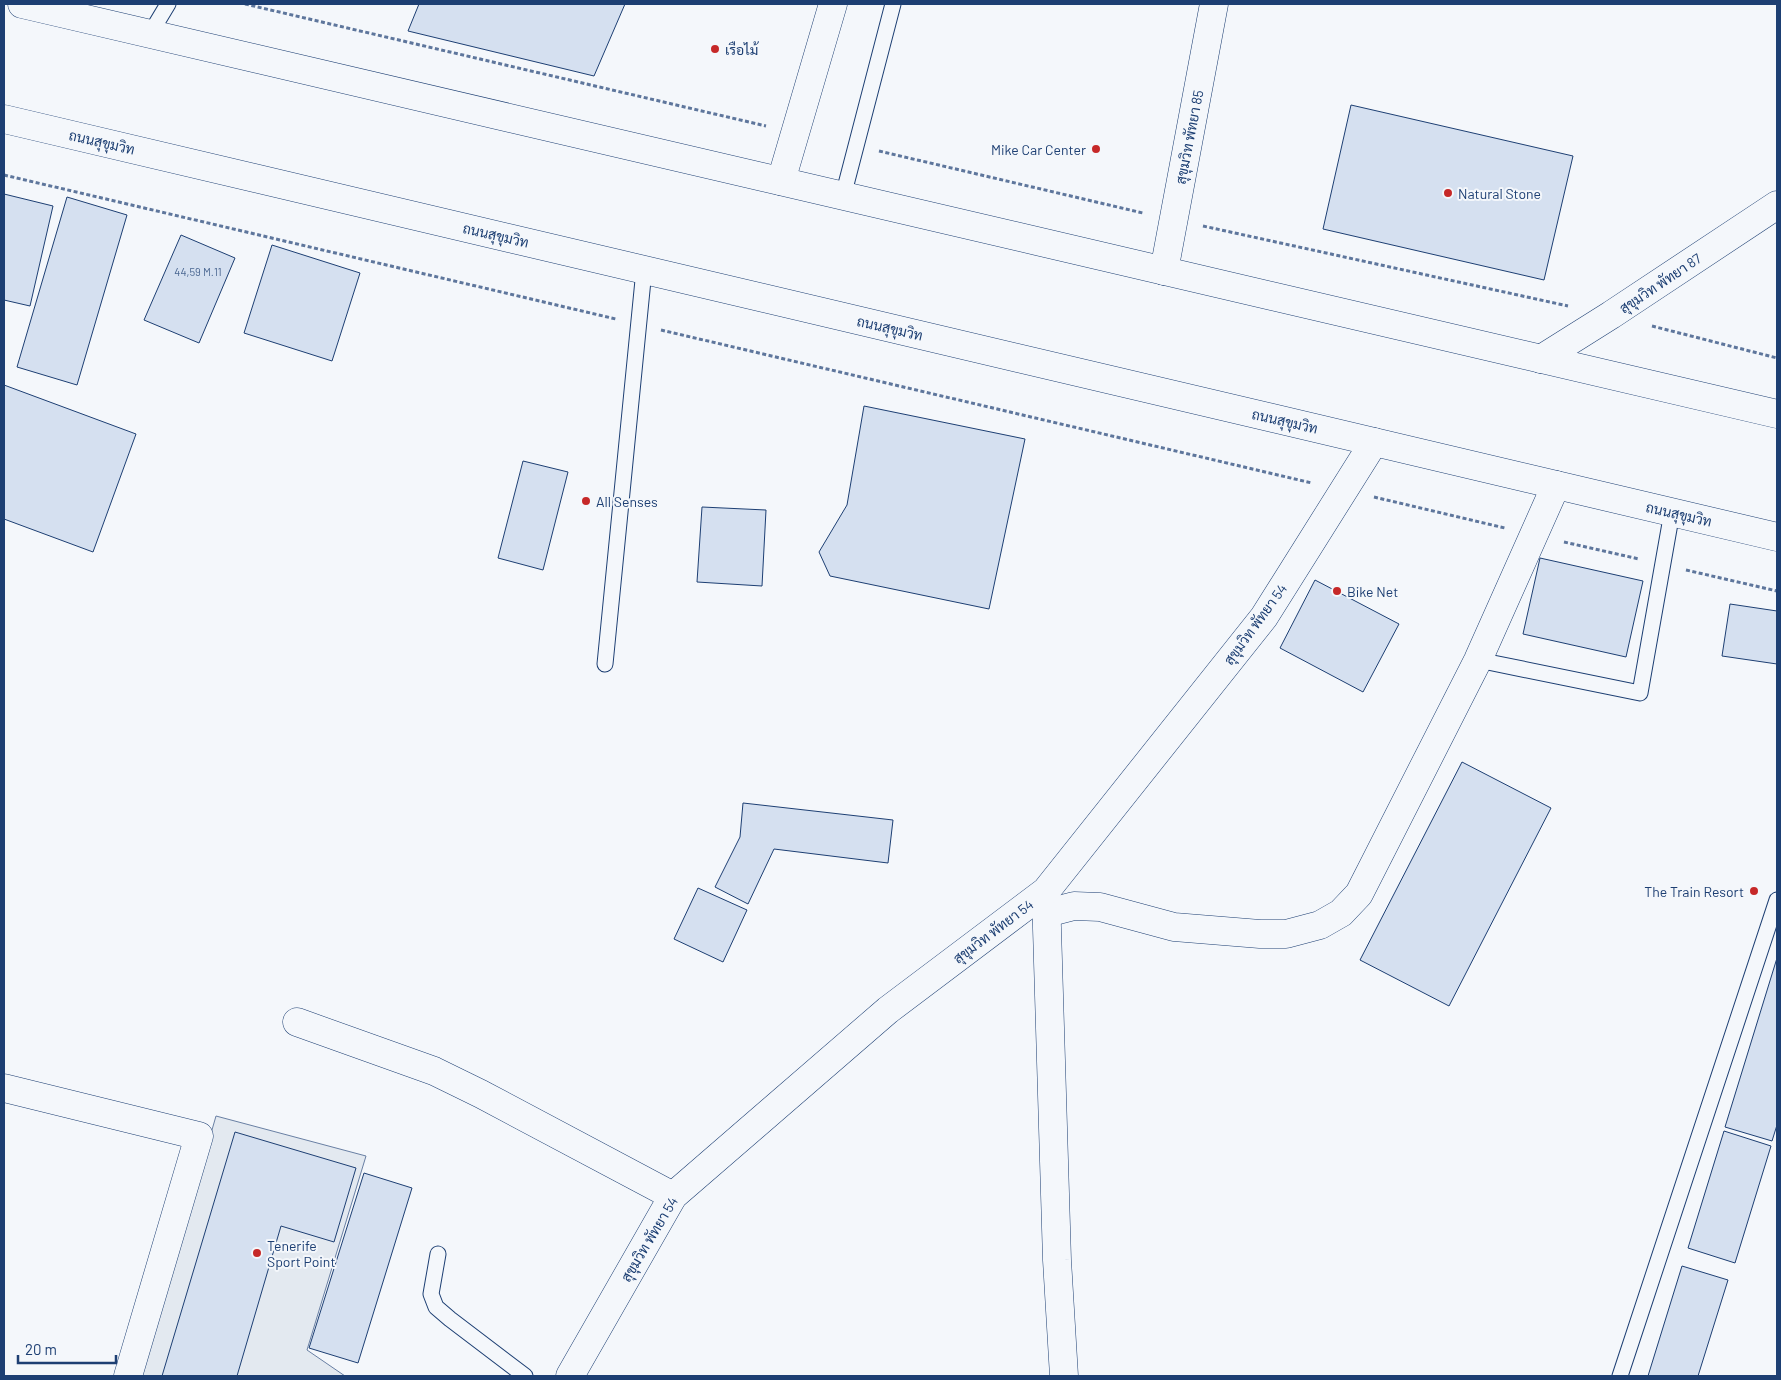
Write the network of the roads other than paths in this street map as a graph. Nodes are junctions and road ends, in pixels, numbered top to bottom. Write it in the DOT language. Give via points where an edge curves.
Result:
graph roads {
  1 [pos="22,4"];
  2 [pos="168,4"];
  3 [pos="833,4"];
  4 [pos="893,4"];
  5 [pos="1214,4"];
  6 [pos="150,34"];
  7 [pos="4,119"];
  8 [pos="781,181"];
  9 [pos="843,196"];
  10 [pos="1777,205"];
  11 [pos="644,270"];
  12 [pos="1164,271"];
  13 [pos="1541,359"];
  14 [pos="1777,414"];
  15 [pos="1374,442"];
  16 [pos="1556,485"];
  17 [pos="1672,512"];
  18 [pos="1777,537"];
  19 [pos="1478,660"];
  20 [pos="605,664"];
  21 [pos="1777,900"];
  22 [pos="1046,902"];
  23 [pos="296,1022"];
  24 [pos="4,1088"];
  25 [pos="673,1196"];
  26 [pos="438,1254"];
  27 [pos="128,1376"];
  28 [pos="525,1376"];
  29 [pos="570,1376"];
  30 [pos="1064,1376"];
  31 [pos="1620,1376"];
  1 -- 6 [label="main road"];
  2 -- 6 [label="lane"];
  3 -- 8 [label="main road"];
  4 -- 9 [label="lane"];
  5 -- 12 [label="main road, สุขุมวิท พัทยา 85"];
  6 -- 8 [label="main road"];
  7 -- 11 [label="main road, ถนนสุขุมวิท"];
  8 -- 9 [label="main road"];
  9 -- 12 [label="main road"];
  10 -- 13 [label="main road, สุขุมวิท พัทยา 87"];
  11 -- 15 [label="main road, ถนนสุขุมวิท"];
  11 -- 20 [label="lane"];
  12 -- 13 [label="main road"];
  13 -- 14 [label="main road"];
  15 -- 16 [label="main road, ถนนสุขุมวิท"];
  15 -- 22 [label="main road, สุขุมวิท พัทยา 54" via="1264,617"];
  16 -- 17 [label="main road, ถนนสุขุมวิท"];
  16 -- 19 [label="main road"];
  17 -- 18 [label="main road, ถนนสุขุมวิท"];
  17 -- 19 [label="lane" via="1640,693"];
  19 -- 22 [label="main road" via="1359,894 1341,913 1320,925 1286,934 1174,927 1100,907"];
  21 -- 31 [label="lane"];
  22 -- 25 [label="main road, สุขุมวิท พัทยา 54" via="888,1010"];
  22 -- 30 [label="main road"];
  23 -- 25 [label="main road" via="442,1075"];
  24 -- 27 [label="main road" via="199,1136"];
  25 -- 29 [label="main road, สุขุมวิท พัทยา 54"];
  26 -- 28 [label="lane" via="431,1294 436,1307"];
}
